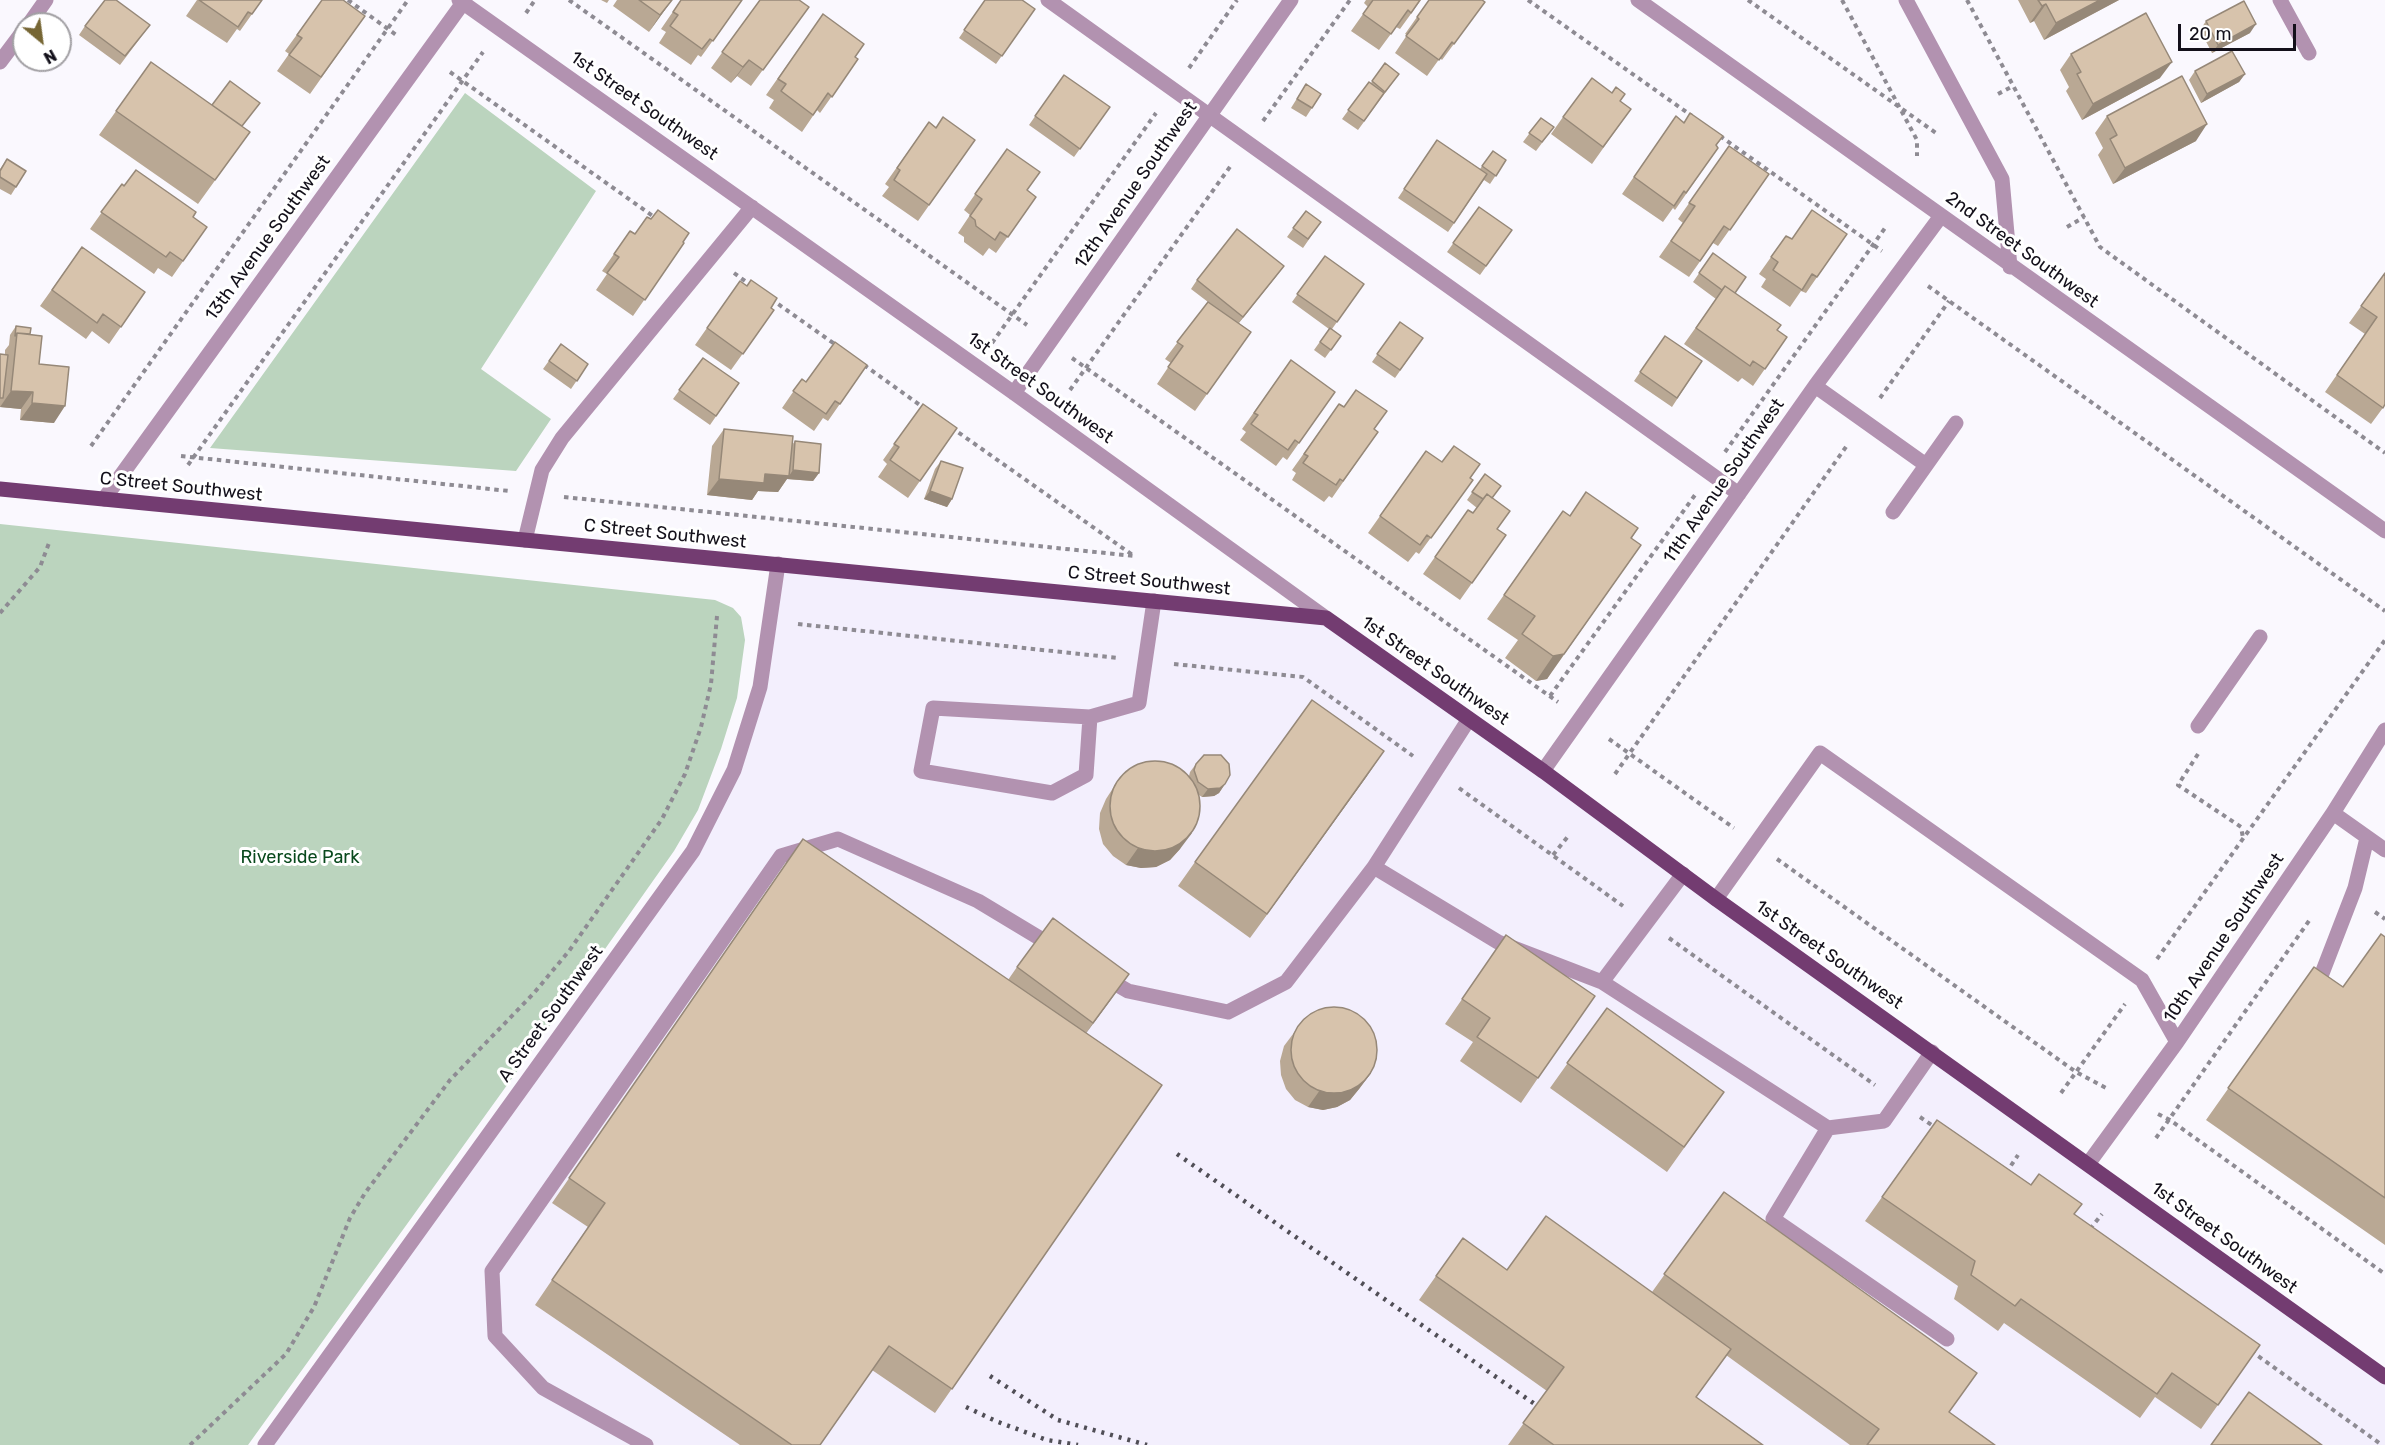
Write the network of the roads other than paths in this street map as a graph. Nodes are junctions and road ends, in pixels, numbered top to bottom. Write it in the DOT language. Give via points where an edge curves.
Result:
graph roads {
  1 [pos="1048,0"];
  2 [pos="1291,0"];
  3 [pos="1638,0"];
  4 [pos="1906,0"];
  5 [pos="2280,0"];
  6 [pos="463,1"];
  7 [pos="12,46"];
  8 [pos="2309,53"];
  9 [pos="0,62"];
  10 [pos="1210,115"];
  11 [pos="752,207"];
  12 [pos="1941,216"];
  13 [pos="2010,267"];
  14 [pos="1815,386"];
  15 [pos="1014,393"];
  16 [pos="1956,423"];
  17 [pos="1926,465"];
  18 [pos="0,489"];
  19 [pos="1739,494"];
  20 [pos="104,499"];
  21 [pos="1893,512"];
  22 [pos="2385,531"];
  23 [pos="525,540"];
  24 [pos="778,564"];
  25 [pos="1154,601"];
  26 [pos="1326,618"];
  27 [pos="2260,637"];
  28 [pos="1090,717"];
  29 [pos="1469,719"];
  30 [pos="2198,726"];
  31 [pos="2385,730"];
  32 [pos="1543,771"];
  33 [pos="2333,813"];
  34 [pos="2367,838"];
  35 [pos="2385,850"];
  36 [pos="1374,867"];
  37 [pos="1683,874"];
  38 [pos="1716,899"];
  39 [pos="1068,955"];
  40 [pos="1088,967"];
  41 [pos="1602,982"];
  42 [pos="2316,988"];
  43 [pos="2177,1041"];
  44 [pos="1932,1053"];
  45 [pos="1828,1128"];
  46 [pos="2088,1164"];
  47 [pos="1947,1339"];
  48 [pos="2385,1377"];
  49 [pos="265,1445"];
  50 [pos="646,1445"];
  1 -- 10 [label="street"];
  2 -- 10 [label="street, 12th Avenue Southwest"];
  3 -- 12 [label="street, 2nd Street Southwest"];
  4 -- 13 [label="street" via="2002,180"];
  5 -- 8 [label="street"];
  6 -- 11 [label="street, 1st Street Southwest"];
  6 -- 20 [label="street, 13th Avenue Southwest"];
  7 -- 9 [label="street"];
  10 -- 15 [label="street, 12th Avenue Southwest"];
  10 -- 19 [label="street"];
  11 -- 15 [label="street, 1st Street Southwest"];
  11 -- 23 [label="street" via="562,438 542,470"];
  12 -- 13 [label="street, 2nd Street Southwest"];
  12 -- 14 [label="street, 11th Avenue Southwest"];
  13 -- 22 [label="street, 2nd Street Southwest"];
  14 -- 17 [label="street"];
  14 -- 19 [label="street, 11th Avenue Southwest"];
  15 -- 26 [label="street, 1st Street Southwest"];
  16 -- 17 [label="street"];
  17 -- 21 [label="street"];
  18 -- 20 [label="main road, C Street Southwest"];
  19 -- 32 [label="street, 11th Avenue Southwest"];
  20 -- 23 [label="main road, C Street Southwest"];
  23 -- 24 [label="main road, C Street Southwest"];
  24 -- 25 [label="main road, C Street Southwest"];
  24 -- 49 [label="street, A Street Southwest" via="760,687 734,770 693,851"];
  25 -- 26 [label="main road, C Street Southwest"];
  25 -- 28 [label="street" via="1139,703"];
  26 -- 29 [label="main road, 1st Street Southwest"];
  27 -- 30 [label="street"];
  28 -- 28 [label="street" via="933,708 921,771 1052,793 1086,775"];
  29 -- 32 [label="main road, 1st Street Southwest"];
  29 -- 36 [label="street"];
  31 -- 33 [label="street, 10th Avenue Southwest"];
  32 -- 37 [label="main road, 1st Street Southwest"];
  33 -- 34 [label="street"];
  33 -- 43 [label="street, 10th Avenue Southwest"];
  34 -- 35 [label="street"];
  34 -- 42 [label="street" via="2355,888"];
  36 -- 40 [label="street" via="1286,982 1228,1012 1128,991"];
  36 -- 41 [label="street" via="1498,942"];
  37 -- 38 [label="main road, 1st Street Southwest"];
  37 -- 41 [label="street"];
  38 -- 43 [label="street" via="1820,753 2142,980"];
  38 -- 44 [label="main road, 1st Street Southwest"];
  39 -- 50 [label="street" via="978,901 837,839 781,856 492,1271 495,1336 543,1388"];
  41 -- 45 [label="street"];
  43 -- 46 [label="street, 10th Avenue Southwest"];
  44 -- 45 [label="street" via="1884,1121"];
  44 -- 46 [label="main road, 1st Street Southwest"];
  45 -- 47 [label="street" via="1773,1219"];
  46 -- 48 [label="main road, 1st Street Southwest"];
}
